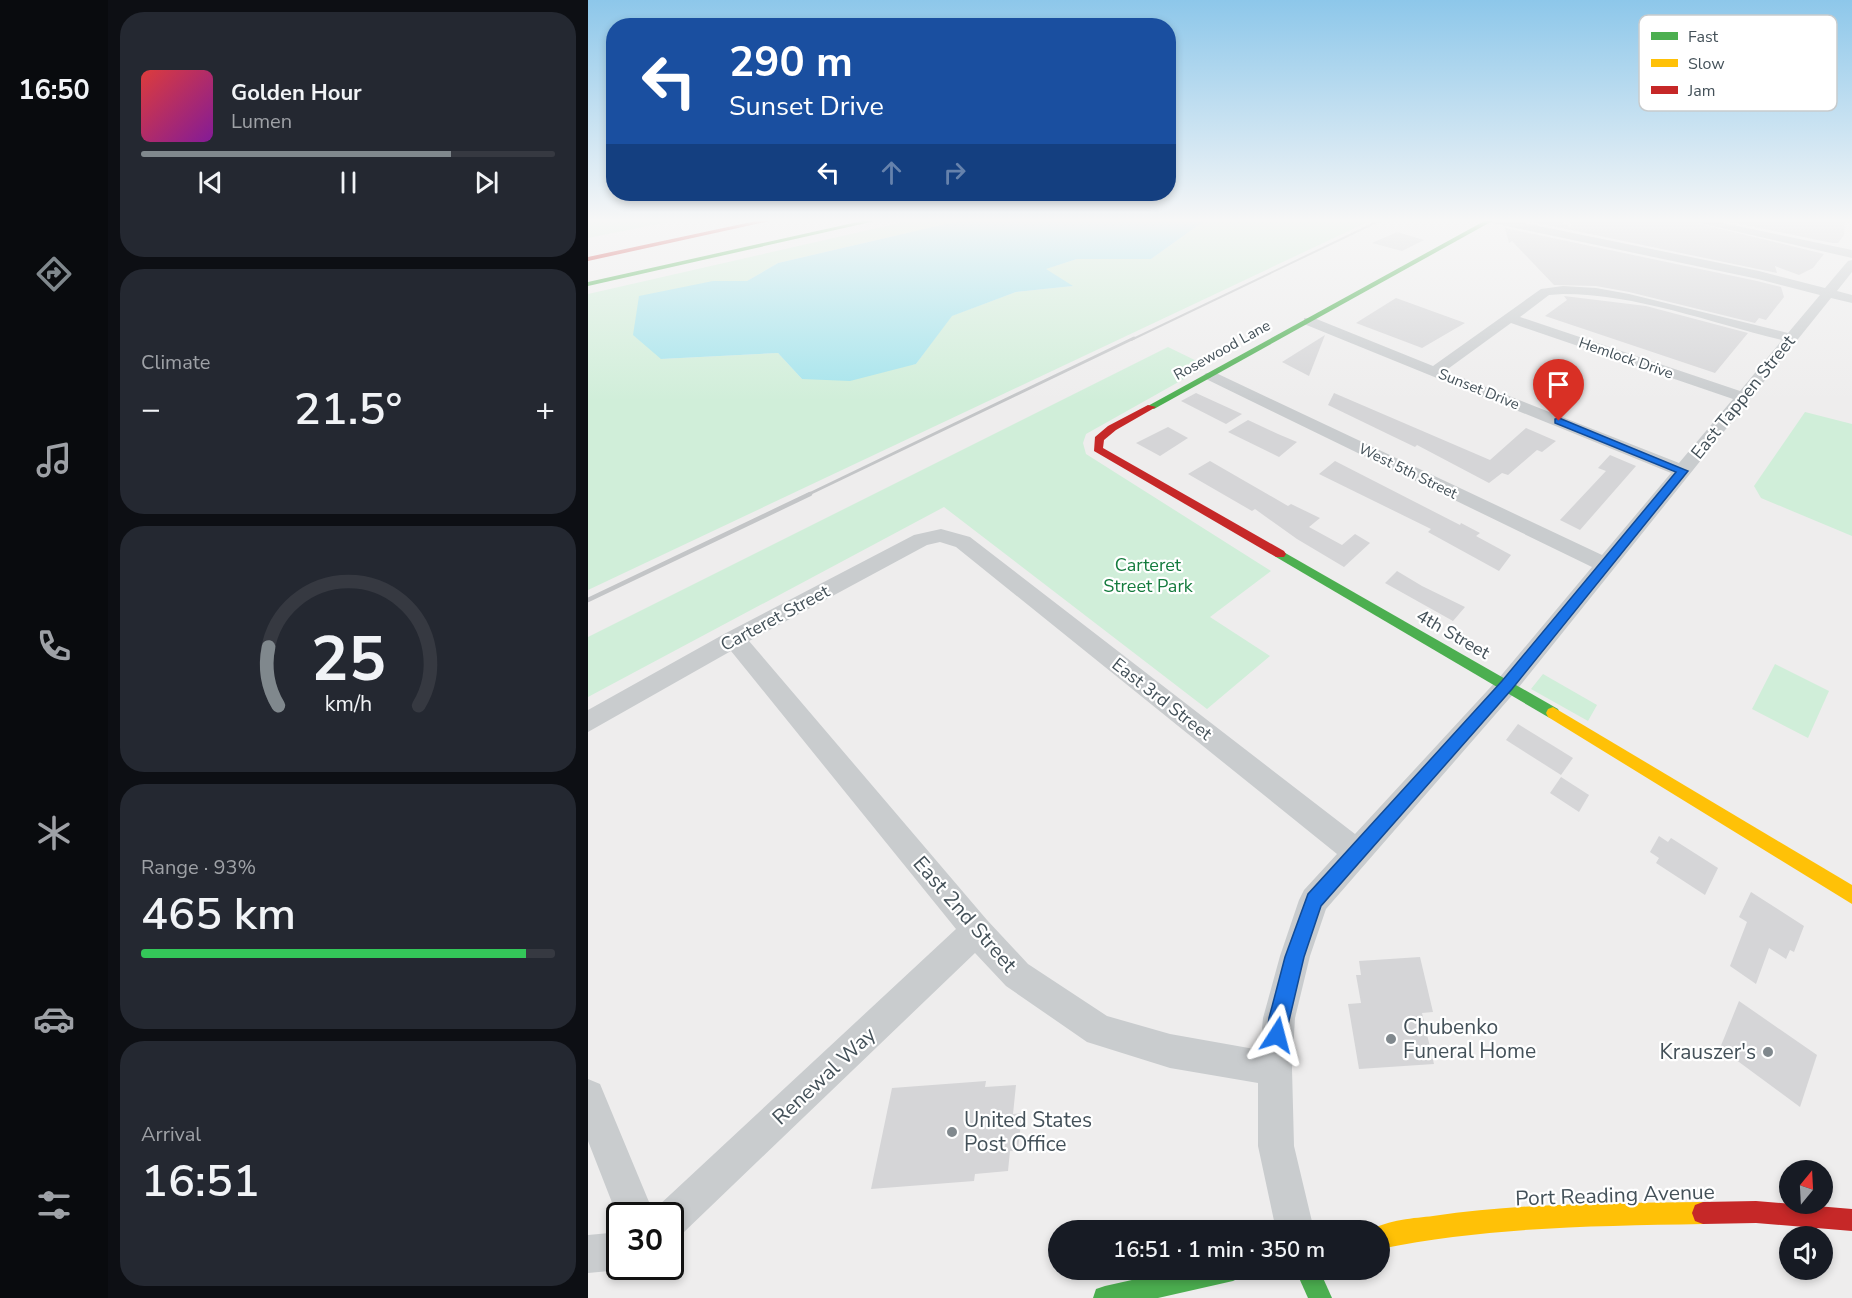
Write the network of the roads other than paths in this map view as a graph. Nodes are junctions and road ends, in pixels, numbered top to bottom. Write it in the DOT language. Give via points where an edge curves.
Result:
graph roads {
  1 [pos="608,280"];
  2 [pos="1384,280"];
  3 [pos="1776,280"];
  4 [pos="1846,280"];
  5 [pos="588,284"];
  6 [pos="1840,296"];
  7 [pos="1510,318"];
  8 [pos="1309,321"];
  9 [pos="1791,338"];
  10 [pos="1435,371"];
  11 [pos="1211,376"];
  12 [pos="1743,398"];
  13 [pos="1099,444"];
  14 [pos="1682,471"];
  15 [pos="966,545"];
  16 [pos="1605,566"];
  17 [pos="734,639"];
  18 [pos="1507,685"];
  19 [pos="588,722"];
  20 [pos="1357,853"];
  21 [pos="1852,895"];
  22 [pos="976,931"];
  23 [pos="1275,1069"];
  24 [pos="588,1096"];
  25 [pos="630,1202"];
  26 [pos="684,1207"];
  27 [pos="1293,1220"];
  28 [pos="1852,1220"];
  29 [pos="1390,1235"];
  30 [pos="606,1252"];
  31 [pos="588,1254"];
  32 [pos="1184,1280"];
  33 [pos="1311,1280"];
  34 [pos="1105,1298"];
  35 [pos="1320,1298"];
  1 -- 5 [label="main road"];
  2 -- 8 [label="main road, Rosewood Lane"];
  3 -- 6 [label="street"];
  4 -- 6 [label="street, East Tappen Street"];
  6 -- 9 [label="street, East Tappen Street"];
  7 -- 9 [label="street" via="1546,292 1577,289 1627,297"];
  7 -- 10 [label="street"];
  7 -- 12 [label="street, Hemlock Drive"];
  8 -- 10 [label="street, Sunset Drive"];
  8 -- 11 [label="main road, Rosewood Lane"];
  9 -- 12 [label="street, East Tappen Street"];
  10 -- 14 [label="street, Sunset Drive"];
  11 -- 13 [label="main road, Rosewood Lane" via="1112,428 1099,439"];
  11 -- 16 [label="street, West 5th Street"];
  12 -- 14 [label="street, East Tappen Street"];
  13 -- 18 [label="main road, 4th Street" via="1098,449 1108,456"];
  14 -- 16 [label="street, East Tappen Street"];
  15 -- 17 [label="street, Carteret Street" via="941,535 921,540"];
  15 -- 20 [label="street, East 3rd Street"];
  16 -- 18 [label="street, East Tappen Street"];
  17 -- 19 [label="street, Carteret Street"];
  17 -- 22 [label="street, East 2nd Street"];
  18 -- 20 [label="street, East Tappen Street"];
  18 -- 21 [label="main road, 4th Street"];
  20 -- 23 [label="street, East Tappen Street" via="1314,900 1279,1018"];
  22 -- 23 [label="street, East 2nd Street" via="1017,975 1099,1030 1170,1051"];
  22 -- 26 [label="street, Renewal Way"];
  23 -- 27 [label="street, East Tappen Street" via="1276,1146"];
  24 -- 25 [label="street"];
  28 -- 29 [label="main road, Port Reading Avenue" via="1756,1212 1591,1215 1433,1225"];
  30 -- 31 [label="street"];
  32 -- 34 [label="main road"];
  33 -- 35 [label="main road"];
}
